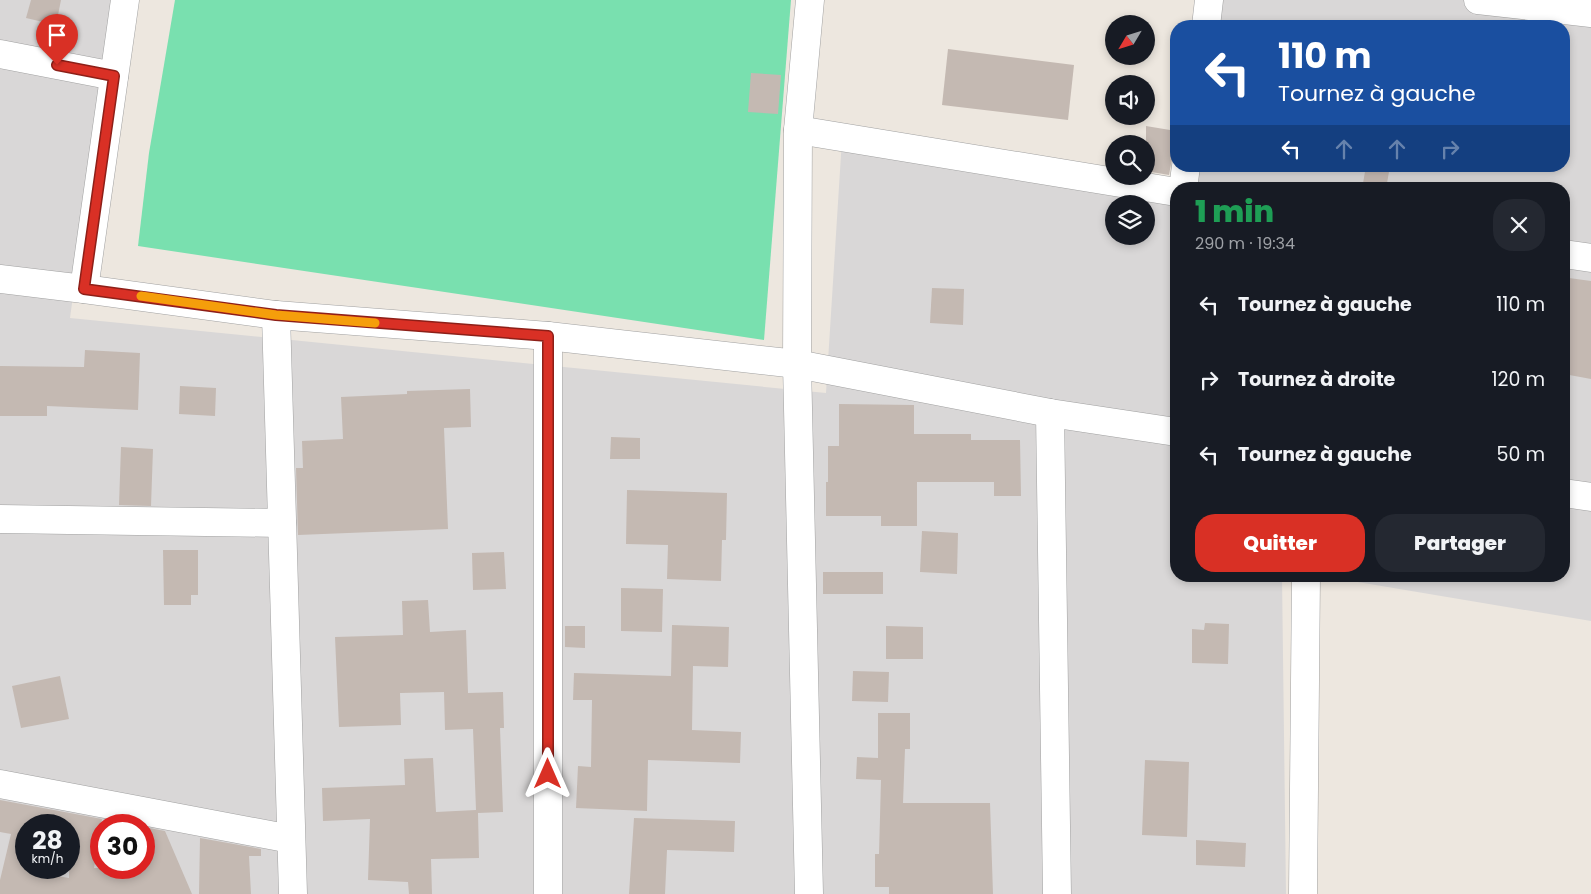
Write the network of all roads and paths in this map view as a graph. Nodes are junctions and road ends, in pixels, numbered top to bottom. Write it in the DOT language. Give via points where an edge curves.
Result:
graph roads {
  1 [pos="125,0"];
  2 [pos="810,0"];
  3 [pos="1209,0"];
  4 [pos="1478,0"];
  5 [pos="1591,13"];
  6 [pos="1207,20"];
  7 [pos="0,54"];
  8 [pos="114,76"];
  9 [pos="798,130"];
  10 [pos="1170,191"];
  11 [pos="1570,255"];
  12 [pos="1591,258"];
  13 [pos="0,279"];
  14 [pos="84,289"];
  15 [pos="276,315"];
  16 [pos="548,336"];
  17 [pos="796,364"];
  18 [pos="1050,412"];
  19 [pos="1170,431"];
  20 [pos="1570,494"];
  21 [pos="1591,498"];
  22 [pos="0,518"];
  23 [pos="282,523"];
  24 [pos="1306,582"];
  25 [pos="0,784"];
  26 [pos="291,839"];
  27 [pos="293,894"];
  28 [pos="548,894"];
  29 [pos="809,894"];
  30 [pos="1057,894"];
  31 [pos="1303,894"];
  1 -- 8 [label="street"];
  2 -- 9 [label="street"];
  3 -- 6 [label="street"];
  4 -- 5 [label="street"];
  7 -- 8 [label="street"];
  8 -- 14 [label="street"];
  9 -- 10 [label="street"];
  9 -- 17 [label="street"];
  11 -- 12 [label="street"];
  13 -- 14 [label="street"];
  14 -- 15 [label="street"];
  15 -- 16 [label="street"];
  15 -- 23 [label="street"];
  16 -- 17 [label="street"];
  16 -- 28 [label="street"];
  17 -- 18 [label="street"];
  17 -- 29 [label="street"];
  18 -- 19 [label="street"];
  18 -- 30 [label="street"];
  20 -- 21 [label="street"];
  22 -- 23 [label="street"];
  23 -- 26 [label="street"];
  24 -- 31 [label="street"];
  25 -- 26 [label="street"];
  26 -- 27 [label="street"];
}
